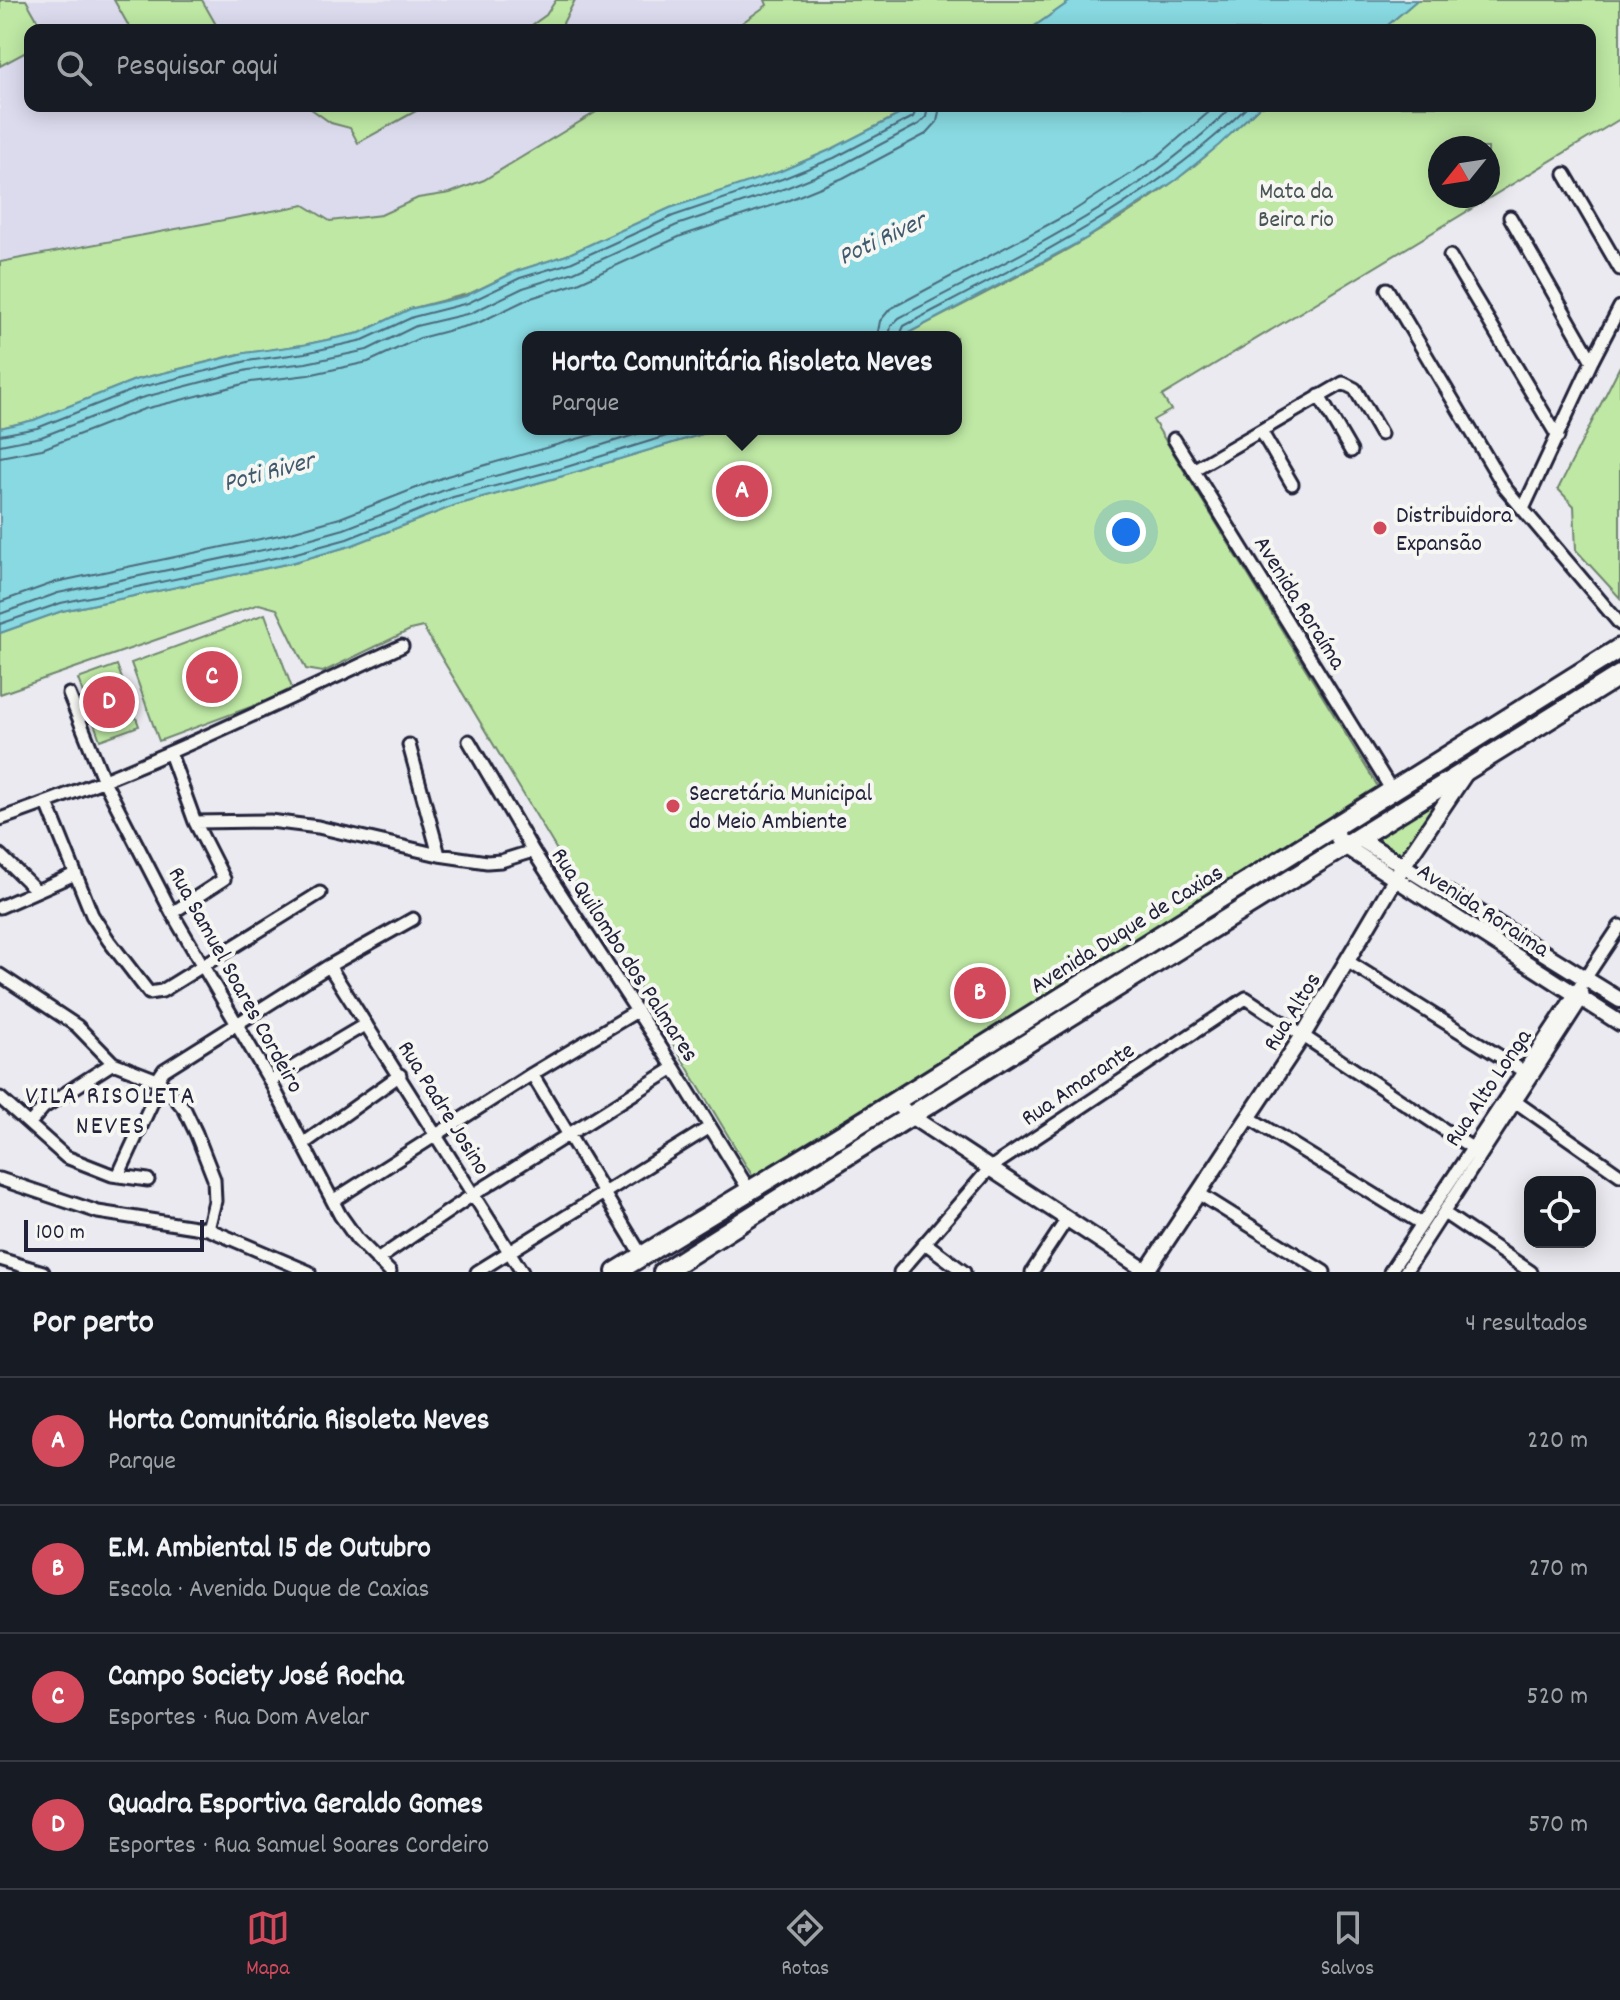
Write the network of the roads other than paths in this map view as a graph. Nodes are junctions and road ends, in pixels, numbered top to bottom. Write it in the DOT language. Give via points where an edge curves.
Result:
graph roads {
  1 [pos="1565,174"];
  2 [pos="1510,217"];
  3 [pos="1450,256"];
  4 [pos="1620,269"];
  5 [pos="1387,289"];
  6 [pos="1620,307"];
  7 [pos="1592,361"];
  8 [pos="1319,396"];
  9 [pos="1261,431"];
  10 [pos="1381,434"];
  11 [pos="1558,437"];
  12 [pos="1174,439"];
  13 [pos="1351,451"];
  14 [pos="1193,470"];
  15 [pos="1292,484"];
  16 [pos="1523,509"];
  17 [pos="1620,624"];
  18 [pos="402,646"];
  19 [pos="1620,648"];
  20 [pos="1620,675"];
  21 [pos="69,694"];
  22 [pos="469,741"];
  23 [pos="409,745"];
  24 [pos="170,753"];
  25 [pos="1467,771"];
  26 [pos="104,781"];
  27 [pos="1391,789"];
  28 [pos="47,803"];
  29 [pos="0,819"];
  30 [pos="195,822"];
  31 [pos="1336,824"];
  32 [pos="1353,843"];
  33 [pos="533,851"];
  34 [pos="0,855"];
  35 [pos="439,855"];
  36 [pos="1400,872"];
  37 [pos="75,874"];
  38 [pos="36,890"];
  39 [pos="320,893"];
  40 [pos="0,907"];
  41 [pos="172,913"];
  42 [pos="413,919"];
  43 [pos="1620,926"];
  44 [pos="1347,961"];
  45 [pos="204,966"];
  46 [pos="329,966"];
  47 [pos="0,975"];
  48 [pos="1586,978"];
  49 [pos="1578,997"];
  50 [pos="1620,1000"];
  51 [pos="637,1011"];
  52 [pos="1620,1023"];
  53 [pos="237,1024"];
  54 [pos="366,1024"];
  55 [pos="1302,1037"];
  56 [pos="113,1063"];
  57 [pos="674,1068"];
  58 [pos="532,1074"];
  59 [pos="1528,1074"];
  60 [pos="400,1075"];
  61 [pos="159,1081"];
  62 [pos="270,1081"];
  63 [pos="0,1098"];
  64 [pos="895,1102"];
  65 [pos="1516,1102"];
  66 [pos="909,1115"];
  67 [pos="1248,1117"];
  68 [pos="30,1123"];
  69 [pos="710,1127"];
  70 [pos="569,1135"];
  71 [pos="438,1136"];
  72 [pos="303,1144"];
  73 [pos="1472,1148"];
  74 [pos="990,1168"];
  75 [pos="1620,1175"];
  76 [pos="118,1176"];
  77 [pos="0,1179"];
  78 [pos="148,1180"];
  79 [pos="749,1190"];
  80 [pos="604,1191"];
  81 [pos="1198,1193"];
  82 [pos="474,1194"];
  83 [pos="334,1200"];
  84 [pos="1444,1213"];
  85 [pos="1067,1219"];
  86 [pos="1422,1224"];
  87 [pos="208,1229"];
  88 [pos="925,1243"];
  89 [pos="510,1252"];
  90 [pos="642,1256"];
  91 [pos="0,1259"];
  92 [pos="377,1260"];
  93 [pos="43,1272"];
  94 [pos="309,1272"];
  95 [pos="390,1272"];
  96 [pos="477,1272"];
  97 [pos="522,1272"];
  98 [pos="616,1272"];
  99 [pos="663,1272"];
  100 [pos="900,1272"];
  101 [pos="964,1272"];
  102 [pos="1032,1272"];
  103 [pos="1147,1272"];
  104 [pos="1324,1272"];
  105 [pos="1390,1272"];
  106 [pos="1405,1272"];
  107 [pos="1531,1272"];
  1 -- 4 [label="street"];
  2 -- 7 [label="street"];
  3 -- 11 [label="street"];
  5 -- 16 [label="street" via="1496,475"];
  6 -- 7 [label="street"];
  7 -- 11 [label="street"];
  8 -- 9 [label="street"];
  8 -- 10 [label="street" via="1343,383 1351,386"];
  8 -- 13 [label="street"];
  9 -- 14 [label="street"];
  9 -- 15 [label="street"];
  11 -- 16 [label="street"];
  12 -- 14 [label="street, Avenida Roraíma"];
  14 -- 27 [label="street, Avenida Roraíma"];
  16 -- 17 [label="street"];
  18 -- 24 [label="street"];
  19 -- 27 [label="main road, Avenida Duque de Caxias"];
  20 -- 25 [label="main road, Avenida Duque de Caxias"];
  21 -- 26 [label="street, Rua Samuel Soares Cordeiro"];
  22 -- 33 [label="street, Rua Quilombo dos Palmares"];
  23 -- 35 [label="street"];
  24 -- 26 [label="street"];
  24 -- 30 [label="street"];
  25 -- 32 [label="main road, Avenida Duque de Caxias"];
  25 -- 36 [label="street, Rua Altos"];
  26 -- 28 [label="street"];
  26 -- 41 [label="street, Rua Samuel Soares Cordeiro"];
  27 -- 31 [label="main road, Avenida Duque de Caxias"];
  28 -- 29 [label="street"];
  28 -- 37 [label="street"];
  30 -- 35 [label="street" via="318,827"];
  30 -- 41 [label="street" via="224,879"];
  31 -- 32 [label="street" via="1338,838"];
  31 -- 64 [label="main road, Avenida Duque de Caxias"];
  32 -- 36 [label="street, Avenida Roraima"];
  32 -- 66 [label="main road, Avenida Duque de Caxias"];
  33 -- 35 [label="street" via="487,862"];
  33 -- 51 [label="street, Rua Quilombo dos Palmares"];
  34 -- 38 [label="street"];
  36 -- 44 [label="street, Rua Altos"];
  36 -- 48 [label="street, Avenida Roraima"];
  36 -- 49 [label="street, Avenida Roraima"];
  37 -- 38 [label="street"];
  37 -- 45 [label="street" via="92,915 145,989 162,991"];
  38 -- 40 [label="street"];
  39 -- 45 [label="street"];
  41 -- 45 [label="street, Rua Samuel Soares Cordeiro"];
  42 -- 46 [label="street"];
  43 -- 48 [label="street"];
  44 -- 55 [label="street, Rua Altos"];
  44 -- 59 [label="street"];
  45 -- 53 [label="street, Rua Samuel Soares Cordeiro"];
  46 -- 53 [label="street"];
  46 -- 54 [label="street, Rua Padre Josino"];
  47 -- 56 [label="street" via="77,1026"];
  48 -- 49 [label="street"];
  48 -- 50 [label="street, Avenida Roraima"];
  49 -- 52 [label="street, Avenida Roraima"];
  49 -- 59 [label="street, Rua Alto Longa"];
  51 -- 57 [label="street, Rua Quilombo dos Palmares"];
  51 -- 58 [label="street"];
  53 -- 61 [label="street" via="164,1070"];
  53 -- 62 [label="street, Rua Samuel Soares Cordeiro"];
  54 -- 60 [label="street, Rua Padre Josino"];
  54 -- 62 [label="street"];
  55 -- 67 [label="street, Rua Altos"];
  55 -- 73 [label="street"];
  55 -- 74 [label="street, Rua Amarante" via="1251,999 1242,999"];
  56 -- 61 [label="street"];
  56 -- 68 [label="street" via="44,1107"];
  57 -- 69 [label="street, Rua Quilombo dos Palmares"];
  57 -- 70 [label="street"];
  58 -- 70 [label="street"];
  58 -- 71 [label="street"];
  59 -- 65 [label="street, Rua Alto Longa"];
  59 -- 73 [label="street, Rua Alto Longa"];
  60 -- 71 [label="street, Rua Padre Josino"];
  60 -- 72 [label="street"];
  61 -- 76 [label="street"];
  61 -- 87 [label="street" via="185,1110 214,1179"];
  62 -- 72 [label="street, Rua Samuel Soares Cordeiro"];
  63 -- 68 [label="street"];
  64 -- 66 [label="street"];
  64 -- 79 [label="main road, Avenida Duque de Caxias"];
  65 -- 75 [label="street"];
  65 -- 84 [label="street, Rua Alto Longa"];
  66 -- 74 [label="street"];
  66 -- 99 [label="main road, Avenida Duque de Caxias"];
  67 -- 81 [label="street, Rua Altos"];
  67 -- 86 [label="street"];
  68 -- 76 [label="street" via="66,1157"];
  69 -- 79 [label="street, Rua Quilombo dos Palmares"];
  69 -- 80 [label="street"];
  70 -- 80 [label="street"];
  70 -- 82 [label="street"];
  71 -- 82 [label="street, Rua Padre Josino"];
  71 -- 83 [label="street"];
  72 -- 83 [label="street, Rua Samuel Soares Cordeiro"];
  73 -- 86 [label="street, Rua Alto Longa"];
  74 -- 85 [label="street"];
  74 -- 88 [label="street, Rua Amarante"];
  76 -- 78 [label="street"];
  77 -- 87 [label="street" via="98,1212"];
  79 -- 90 [label="main road, Avenida Duque de Caxias"];
  80 -- 89 [label="street"];
  80 -- 90 [label="street"];
  81 -- 103 [label="street, Rua Altos"];
  81 -- 104 [label="street"];
  82 -- 89 [label="street, Rua Padre Josino"];
  82 -- 92 [label="street"];
  83 -- 92 [label="street, Rua Samuel Soares Cordeiro" via="349,1228"];
  84 -- 106 [label="street, Rua Alto Longa"];
  84 -- 107 [label="street"];
  85 -- 102 [label="street"];
  85 -- 103 [label="street"];
  86 -- 105 [label="street, Rua Alto Longa"];
  87 -- 94 [label="street"];
  88 -- 100 [label="street, Rua Amarante"];
  88 -- 101 [label="street"];
  89 -- 96 [label="street"];
  89 -- 97 [label="street, Rua Padre Josino"];
  90 -- 98 [label="main road, Avenida Duque de Caxias"];
  91 -- 93 [label="street"];
  92 -- 95 [label="street, Rua Samuel Soares Cordeiro"];
}
